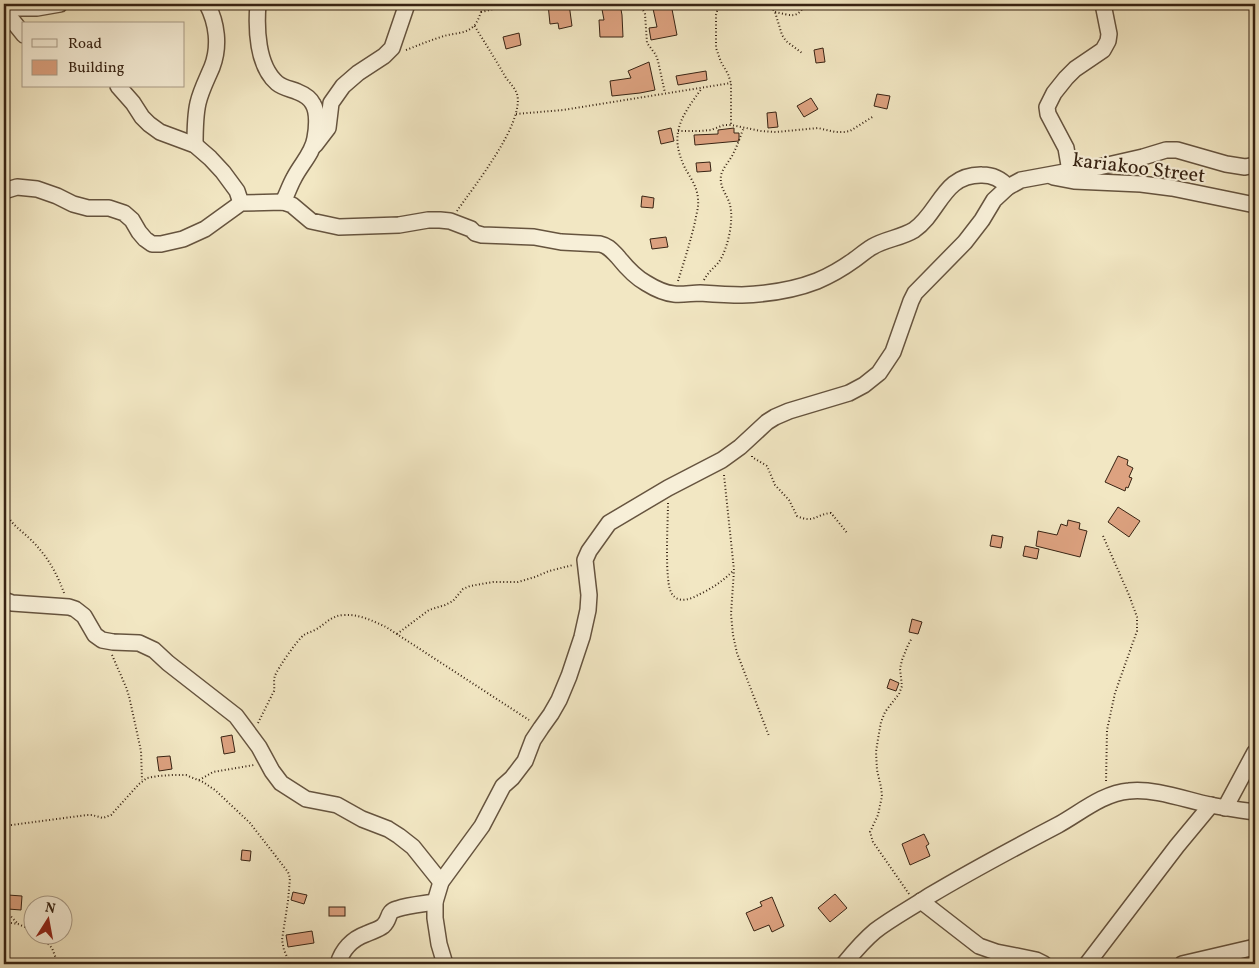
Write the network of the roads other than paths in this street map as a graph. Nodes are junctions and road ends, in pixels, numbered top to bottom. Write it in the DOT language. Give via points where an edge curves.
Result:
graph roads {
  1 [pos="60,4"];
  2 [pos="207,4"];
  3 [pos="258,4"];
  4 [pos="407,4"];
  5 [pos="1103,4"];
  6 [pos="4,9"];
  7 [pos="22,32"];
  8 [pos="120,88"];
  9 [pos="195,145"];
  10 [pos="313,148"];
  11 [pos="1255,165"];
  12 [pos="1070,171"];
  13 [pos="1047,175"];
  14 [pos="1008,187"];
  15 [pos="4,191"];
  16 [pos="283,202"];
  17 [pos="241,203"];
  18 [pos="1255,205"];
  19 [pos="4,600"];
  20 [pos="1255,752"];
  21 [pos="1218,806"];
  22 [pos="1255,812"];
  23 [pos="441,882"];
  24 [pos="435,902"];
  25 [pos="919,903"];
  26 [pos="1255,947"];
  27 [pos="338,964"];
  28 [pos="445,964"];
  29 [pos="844,964"];
  30 [pos="1044,964"];
  31 [pos="1087,964"];
  32 [pos="1182,964"];
  1 -- 6 [label="street"];
  2 -- 9 [label="street" via="215,22 217,46 197,104"];
  3 -- 10 [label="street" via="257,34 266,68 277,83 300,93 313,104 316,113"];
  4 -- 10 [label="street" via="392,48 339,91 331,103 328,128"];
  5 -- 12 [label="street" via="1109,34 1103,50 1066,78 1047,107 1066,148"];
  6 -- 7 [label="street"];
  8 -- 9 [label="street" via="149,124 160,132"];
  9 -- 17 [label="street" via="223,172 237,190"];
  10 -- 16 [label="street"];
  11 -- 12 [label="street" via="1226,164 1166,150"];
  12 -- 13 [label="street"];
  13 -- 14 [label="street" via="1021,180"];
  13 -- 18 [label="street, kariakoo Street" via="1074,181 1172,188"];
  14 -- 16 [label="street" via="990,176 968,177 944,192 929,216 908,234 872,246 852,262 817,280 743,295 673,294 656,289 606,245 482,235 450,221 339,227 311,221"];
  14 -- 23 [label="street" via="994,200 965,242 915,293 892,352 879,373 849,393 775,417 722,460 609,523 585,560 588,610 582,637 559,700 533,740 525,761 503,786 482,826"];
  15 -- 17 [label="street" via="18,187 37,189 72,204 124,213 152,244 183,239 205,229"];
  16 -- 17 [label="street"];
  19 -- 23 [label="street" via="69,607 80,612 98,638 139,643 154,650 236,716 281,783 306,799 337,805 388,829 407,841"];
  20 -- 21 [label="street"];
  21 -- 22 [label="street"];
  21 -- 25 [label="street" via="1147,791 1117,792 967,873"];
  21 -- 31 [label="street" via="1177,846"];
  23 -- 24 [label="street"];
  24 -- 27 [label="street" via="391,911 384,925 347,947"];
  24 -- 28 [label="street" via="439,944"];
  25 -- 29 [label="street" via="874,932"];
  25 -- 30 [label="street" via="979,946"];
  26 -- 32 [label="street"];
}
